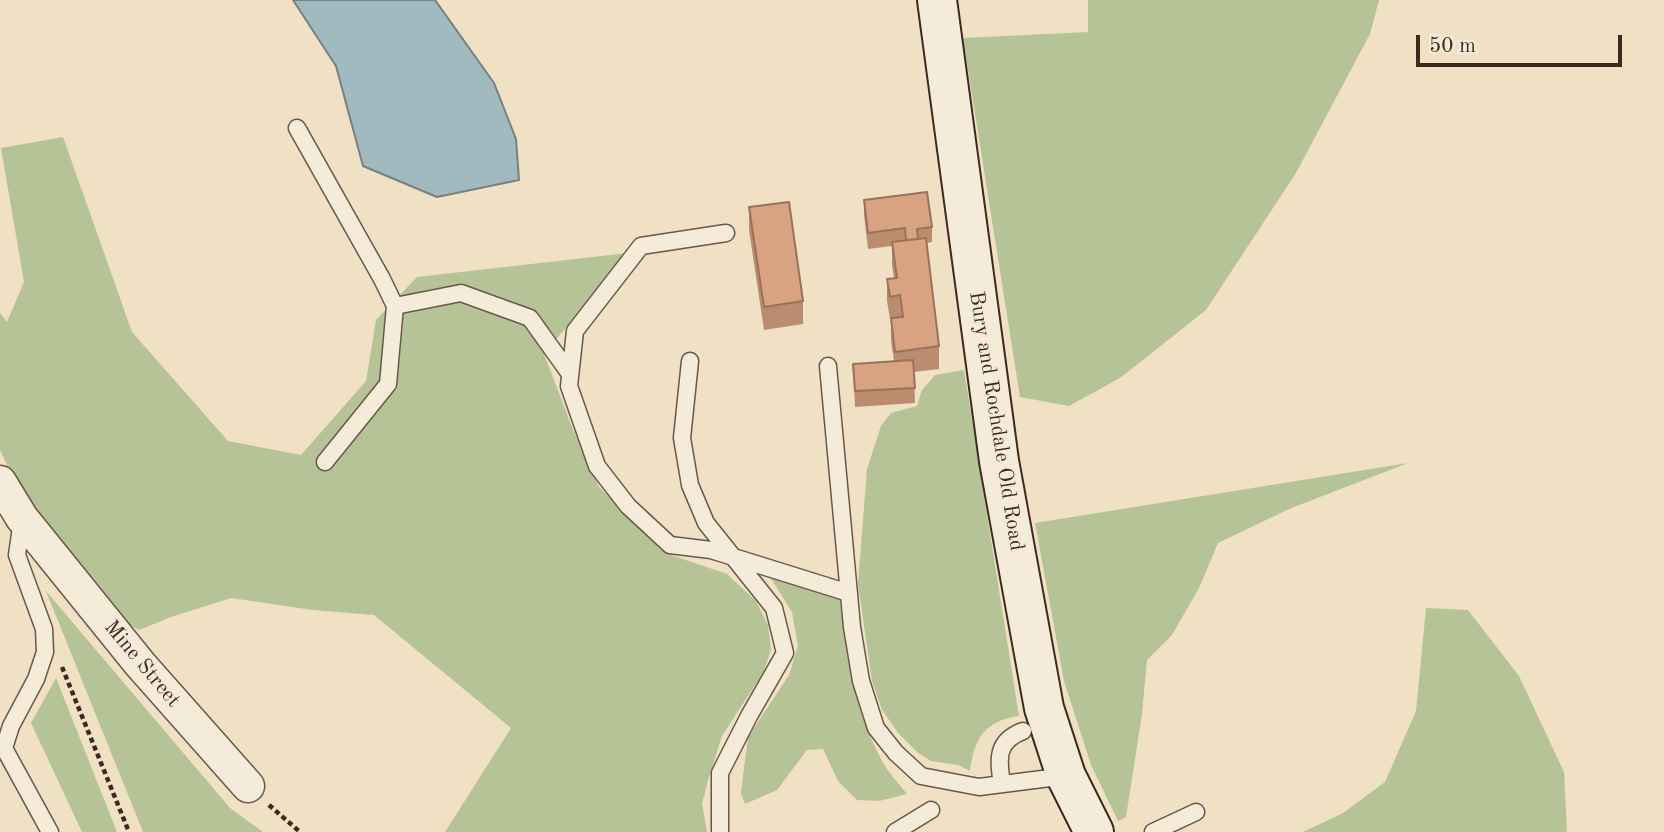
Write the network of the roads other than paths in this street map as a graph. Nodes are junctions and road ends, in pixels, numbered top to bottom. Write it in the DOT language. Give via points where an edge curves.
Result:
graph roads {
  1 [pos="937,0"];
  2 [pos="297,128"];
  3 [pos="726,233"];
  4 [pos="395,306"];
  5 [pos="690,362"];
  6 [pos="828,366"];
  7 [pos="570,374"];
  8 [pos="325,462"];
  9 [pos="0,482"];
  10 [pos="22,518"];
  11 [pos="732,556"];
  12 [pos="849,593"];
  13 [pos="1023,731"];
  14 [pos="5,760"];
  15 [pos="1066,776"];
  16 [pos="1002,784"];
  17 [pos="248,786"];
  18 [pos="931,810"];
  19 [pos="1196,812"];
  20 [pos="50,832"];
  21 [pos="720,832"];
  22 [pos="895,832"];
  23 [pos="1094,832"];
  24 [pos="1153,832"];
  1 -- 15 [label="main road, Bury and Rochdale Old Road" via="999,461 1044,708"];
  2 -- 4 [label="lane"];
  3 -- 7 [label="lane" via="640,246 575,331"];
  4 -- 7 [label="lane" via="461,293 530,318"];
  4 -- 8 [label="lane" via="388,384"];
  5 -- 11 [label="lane" via="682,439 690,485 706,523"];
  6 -- 12 [label="lane"];
  7 -- 11 [label="lane" via="569,386 597,466 628,506 670,545"];
  9 -- 10 [label="street, Mine Street"];
  10 -- 14 [label="lane" via="17,555 44,629 45,652 10,726"];
  10 -- 17 [label="street, Mine Street" via="140,664"];
  11 -- 12 [label="lane"];
  11 -- 21 [label="lane" via="774,608 785,653 720,773"];
  12 -- 16 [label="lane" via="861,681 876,728 896,753 921,776 979,787"];
  13 -- 16 [label="lane" via="1003,744"];
  14 -- 20 [label="lane"];
  15 -- 16 [label="lane"];
  15 -- 23 [label="main road, Bury and Rochdale Old Road"];
  18 -- 22 [label="lane"];
  19 -- 24 [label="lane"];
}
